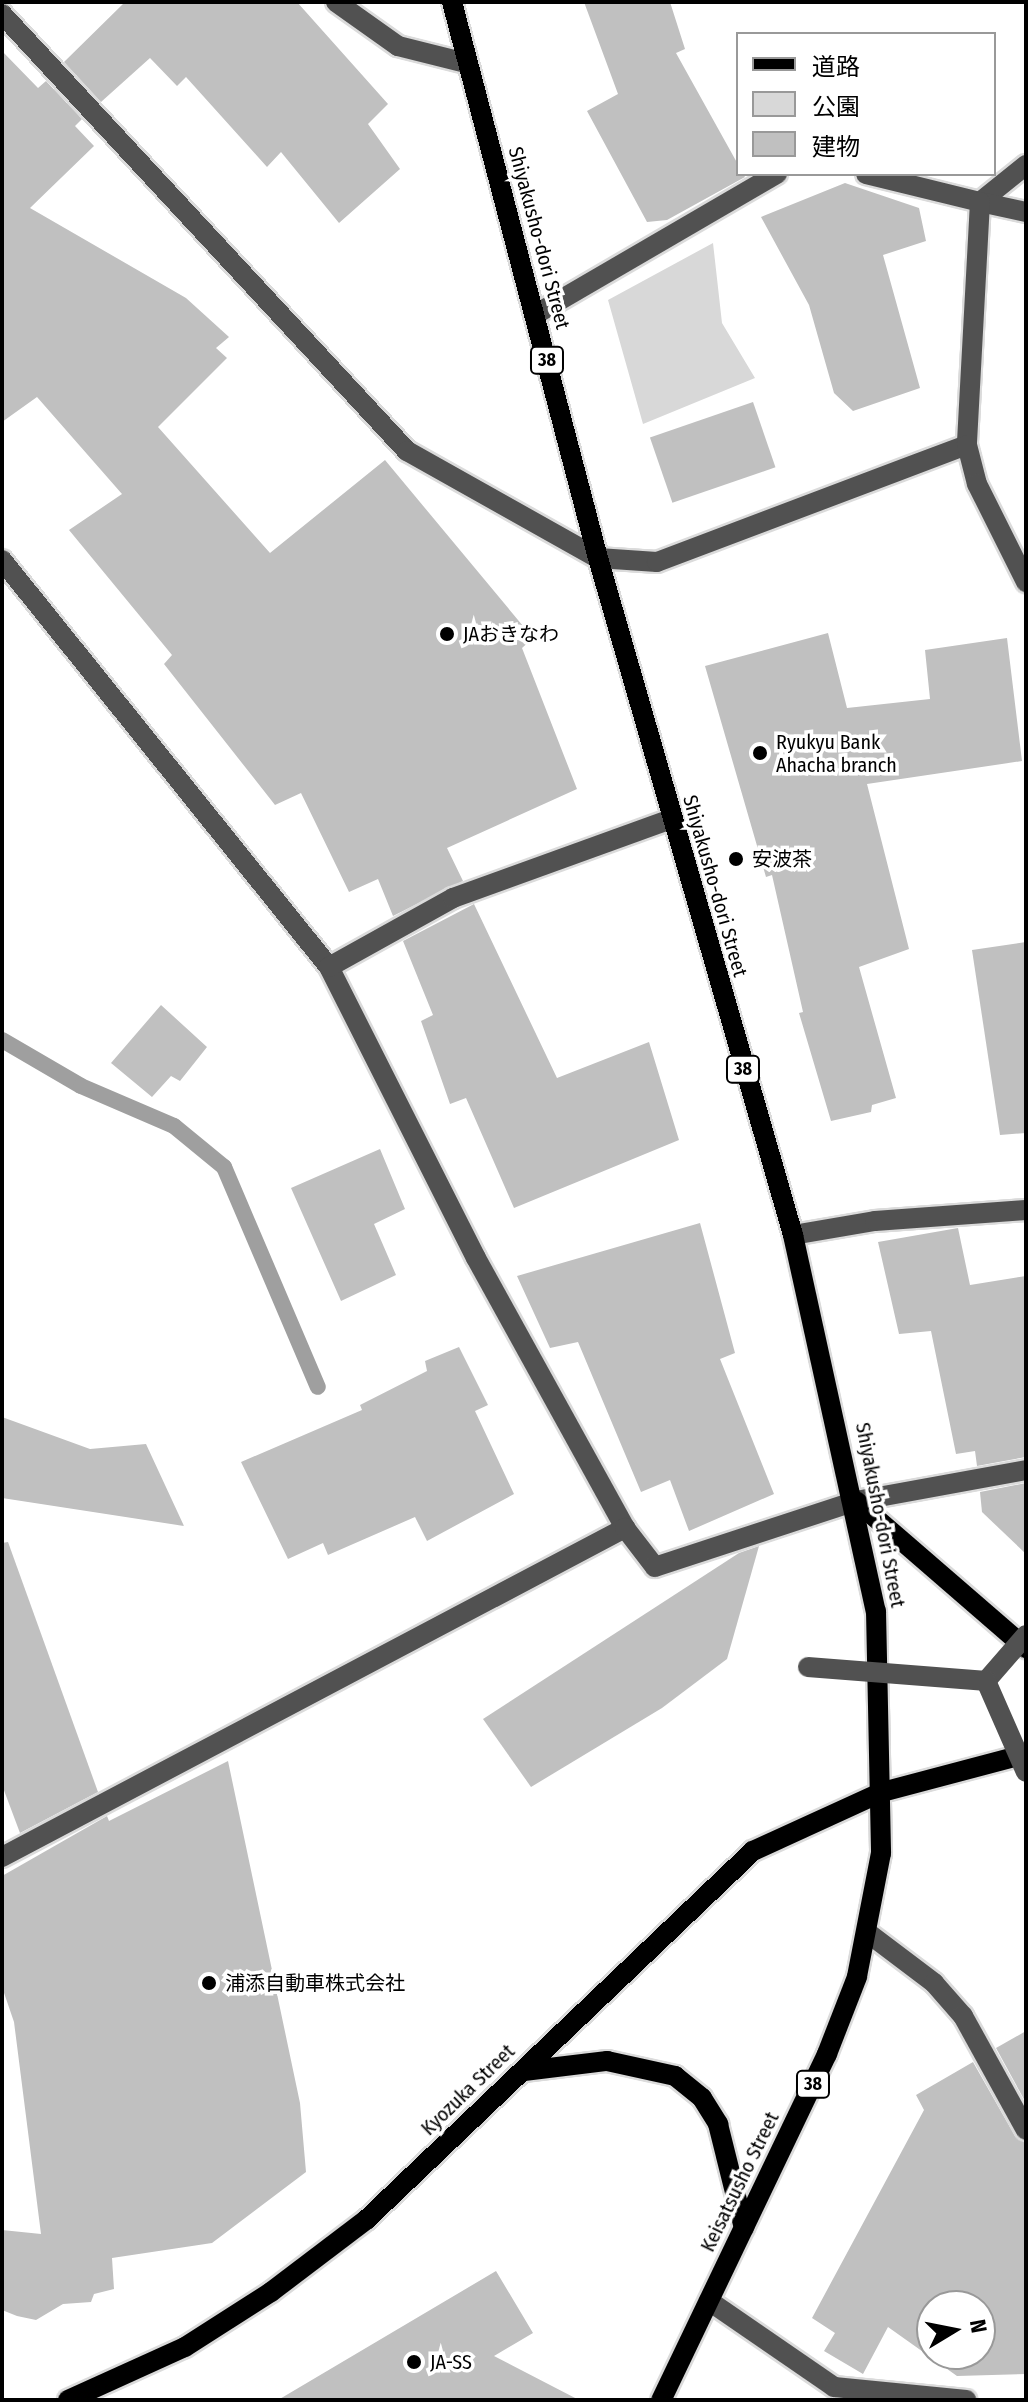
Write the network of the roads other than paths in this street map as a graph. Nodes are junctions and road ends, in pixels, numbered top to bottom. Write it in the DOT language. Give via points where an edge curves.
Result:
graph roads {
  1 [pos="336,2"];
  2 [pos="452,2"];
  3 [pos="2,14"];
  4 [pos="466,63"];
  5 [pos="1026,165"];
  6 [pos="774,176"];
  7 [pos="874,176"];
  8 [pos="980,202"];
  9 [pos="1026,212"];
  10 [pos="536,314"];
  11 [pos="967,445"];
  12 [pos="598,558"];
  13 [pos="2,560"];
  14 [pos="1026,582"];
  15 [pos="671,819"];
  16 [pos="329,967"];
  17 [pos="1026,1210"];
  18 [pos="793,1235"];
  19 [pos="1026,1470"];
  20 [pos="856,1501"];
  21 [pos="625,1528"];
  22 [pos="1026,1635"];
  23 [pos="1026,1648"];
  24 [pos="808,1667"];
  25 [pos="986,1681"];
  26 [pos="1026,1754"];
  27 [pos="1026,1772"];
  28 [pos="882,1792"];
  29 [pos="2,1857"];
  30 [pos="868,1933"];
  31 [pos="524,2071"];
  32 [pos="1026,2130"];
  33 [pos="744,2228"];
  34 [pos="709,2301"];
  35 [pos="68,2400"];
  36 [pos="661,2400"];
  37 [pos="966,2400"];
  1 -- 4 [label="street" via="398,46"];
  2 -- 4 [label="main road, Shiyakusho-dori Street / 38"];
  3 -- 12 [label="street" via="407,451"];
  4 -- 10 [label="main road, Shiyakusho-dori Street / 38"];
  5 -- 8 [label="street"];
  6 -- 10 [label="street"];
  7 -- 8 [label="street"];
  8 -- 9 [label="street"];
  8 -- 11 [label="street"];
  10 -- 12 [label="main road, Shiyakusho-dori Street / 38"];
  11 -- 12 [label="street" via="657,562"];
  11 -- 14 [label="street" via="977,484"];
  12 -- 15 [label="main road, Shiyakusho-dori Street / 38"];
  13 -- 16 [label="street"];
  15 -- 16 [label="street" via="453,898"];
  15 -- 18 [label="main road, Shiyakusho-dori Street / 38"];
  16 -- 21 [label="street" via="476,1258"];
  17 -- 18 [label="street" via="875,1221"];
  18 -- 20 [label="main road, Shiyakusho-dori Street / 38"];
  19 -- 20 [label="street"];
  20 -- 21 [label="street" via="655,1567"];
  20 -- 23 [label="main road"];
  20 -- 28 [label="main road, Shiyakusho-dori Street / 38" via="876,1611"];
  21 -- 29 [label="street"];
  22 -- 25 [label="street, bridge"];
  24 -- 25 [label="street, bridge"];
  25 -- 27 [label="street, bridge"];
  26 -- 28 [label="main road, Kyozuka Street"];
  28 -- 30 [label="main road, Keisatsusho Street / 38" via="881,1853"];
  28 -- 31 [label="main road, Kyozuka Street" via="753,1851"];
  30 -- 32 [label="street" via="934,1983 963,2016"];
  30 -- 33 [label="main road, Keisatsusho Street / 38" via="840,2027"];
  31 -- 33 [label="main road" via="607,2061 675,2076 702,2098 718,2124"];
  31 -- 35 [label="main road, Kyozuka Street" via="366,2220 271,2292 185,2347"];
  33 -- 34 [label="main road, Keisatsusho Street / 38"];
  34 -- 36 [label="main road, Keisatsusho Street / 38"];
  34 -- 37 [label="street" via="834,2387"];
}
